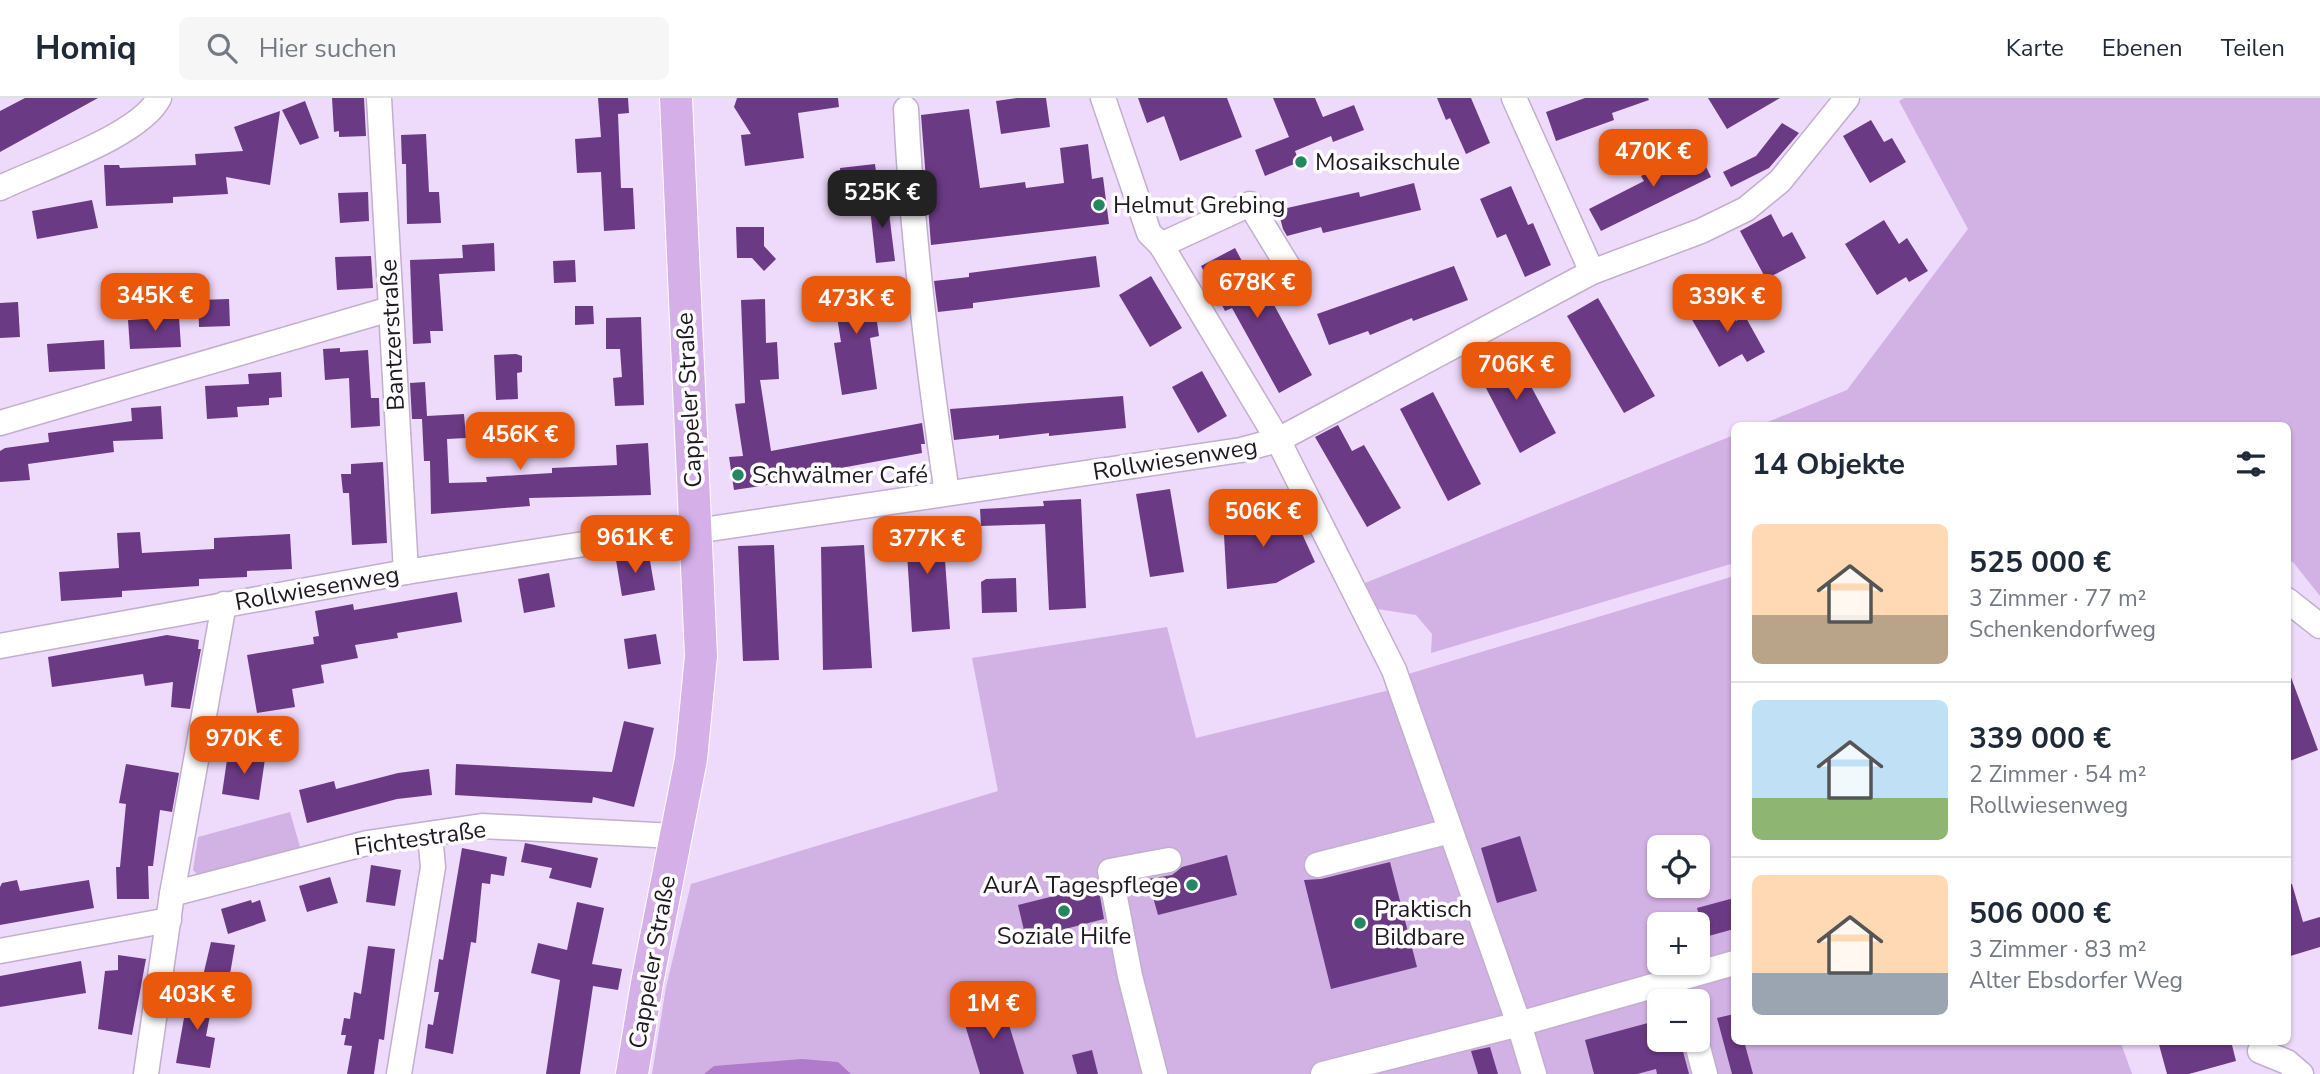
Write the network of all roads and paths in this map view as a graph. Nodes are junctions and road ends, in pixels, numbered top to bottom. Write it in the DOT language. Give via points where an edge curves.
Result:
graph roads {
  1 [pos="159,98"];
  2 [pos="379,98"];
  3 [pos="676,98"];
  4 [pos="1103,98"];
  5 [pos="1514,98"];
  6 [pos="1847,98"];
  7 [pos="906,109"];
  8 [pos="0,188"];
  9 [pos="1161,245"];
  10 [pos="1592,272"];
  11 [pos="1297,281"];
  12 [pos="390,309"];
  13 [pos="0,423"];
  14 [pos="1278,440"];
  15 [pos="947,494"];
  16 [pos="696,531"];
  17 [pos="635,536"];
  18 [pos="406,572"];
  19 [pos="2291,603"];
  20 [pos="224,604"];
  21 [pos="2320,626"];
  22 [pos="0,646"];
  23 [pos="1450,831"];
  24 [pos="430,834"];
  25 [pos="674,836"];
  26 [pos="1169,860"];
  27 [pos="1317,865"];
  28 [pos="172,894"];
  29 [pos="169,920"];
  30 [pos="0,951"];
  31 [pos="1731,965"];
  32 [pos="1684,989"];
  33 [pos="1647,997"];
  34 [pos="1519,1024"];
  35 [pos="1699,1052"];
  36 [pos="2261,1055"];
  37 [pos="146,1074"];
  38 [pos="399,1074"];
  39 [pos="632,1074"];
  40 [pos="1155,1074"];
  41 [pos="1323,1074"];
  42 [pos="1534,1074"];
  43 [pos="1705,1074"];
  44 [pos="2301,1074"];
  1 -- 8 [label="street" via="150,113 125,131"];
  2 -- 12 [label="street, Bantzerstraße"];
  3 -- 16 [label="main road, Cappeler Straße"];
  4 -- 9 [label="street" via="1149,233"];
  5 -- 10 [label="street"];
  6 -- 10 [label="street, Rollwiesenweg" via="1780,181 1746,209"];
  7 -- 15 [label="street" via="927,357"];
  9 -- 11 [label="street" via="1250,204"];
  9 -- 14 [label="street"];
  10 -- 14 [label="street, Rollwiesenweg"];
  12 -- 13 [label="street"];
  12 -- 18 [label="street, Bantzerstraße"];
  14 -- 15 [label="street, Rollwiesenweg" via="1241,450"];
  14 -- 23 [label="street" via="1394,670"];
  15 -- 16 [label="street, Rollwiesenweg"];
  16 -- 25 [label="main road, Cappeler Straße" via="701,656 691,759"];
  17 -- 18 [label="street, Rollwiesenweg"];
  18 -- 20 [label="street, Rollwiesenweg"];
  19 -- 21 [label="street"];
  20 -- 22 [label="street, Rollwiesenweg"];
  20 -- 28 [label="street"];
  23 -- 27 [label="street"];
  23 -- 34 [label="street"];
  24 -- 25 [label="street, Fichtestraße" via="482,827"];
  24 -- 28 [label="street, Fichtestraße" via="367,842"];
  24 -- 38 [label="street" via="433,867"];
  25 -- 39 [label="main road, Cappeler Straße"];
  26 -- 40 [label="street" via="1110,872"];
  28 -- 29 [label="street"];
  29 -- 30 [label="street"];
  29 -- 37 [label="street"];
  31 -- 32 [label="street"];
  33 -- 34 [label="street"];
  34 -- 41 [label="street"];
  34 -- 42 [label="street"];
  35 -- 43 [label="street"];
  36 -- 44 [label="street" via="2287,1062"];
}
